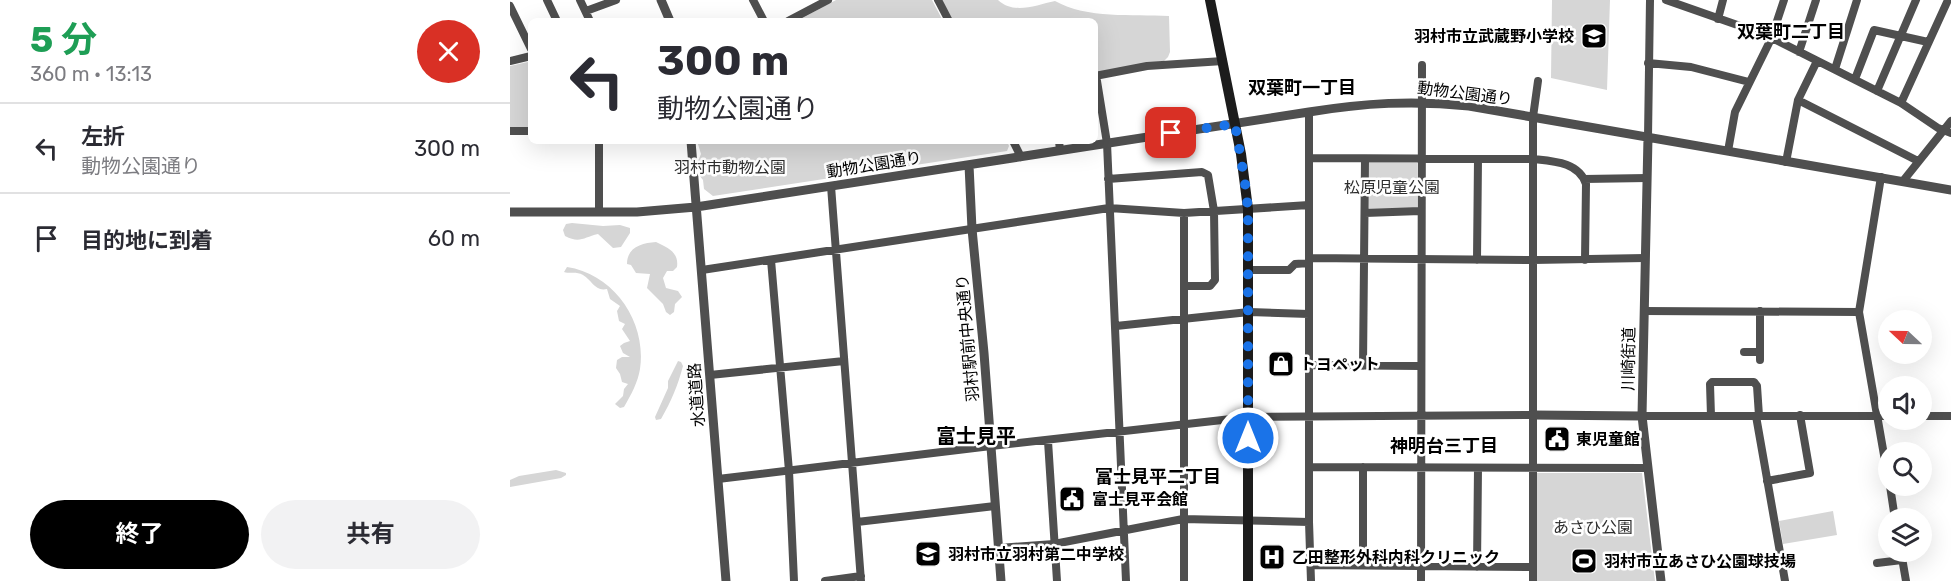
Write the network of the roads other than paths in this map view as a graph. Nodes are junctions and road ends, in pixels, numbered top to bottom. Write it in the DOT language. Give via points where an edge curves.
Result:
graph roads {
  1 [pos="547,0"];
  2 [pos="580,0"];
  3 [pos="616,0"];
  4 [pos="661,0"];
  5 [pos="753,0"];
  6 [pos="828,0"];
  7 [pos="938,0"];
  8 [pos="1210,0"];
  9 [pos="1650,0"];
  10 [pos="1666,0"];
  11 [pos="1723,0"];
  12 [pos="1784,0"];
  13 [pos="1816,0"];
  14 [pos="1857,0"];
  15 [pos="1916,0"];
  16 [pos="1947,0"];
  17 [pos="510,6"];
  18 [pos="586,11"];
  19 [pos="556,18"];
  20 [pos="589,18"];
  21 [pos="669,18"];
  22 [pos="762,18"];
  23 [pos="795,18"];
  24 [pos="947,18"];
  25 [pos="1719,19"];
  26 [pos="1900,35"];
  27 [pos="1771,39"];
  28 [pos="1928,42"];
  29 [pos="528,43"];
  30 [pos="1799,52"];
  31 [pos="528,57"];
  32 [pos="510,61"];
  33 [pos="1223,61"];
  34 [pos="1817,61"];
  35 [pos="1648,63"];
  36 [pos="1422,65"];
  37 [pos="1835,69"];
  38 [pos="1098,75"];
  39 [pos="1855,79"];
  40 [pos="1538,81"];
  41 [pos="1749,82"];
  42 [pos="1098,87"];
  43 [pos="1877,91"];
  44 [pos="1798,100"];
  45 [pos="1421,102"];
  46 [pos="1901,102"];
  47 [pos="1309,112"];
  48 [pos="1533,117"];
  49 [pos="1951,121"];
  50 [pos="1235,124"];
  51 [pos="510,131"];
  52 [pos="528,131"];
  53 [pos="1947,132"];
  54 [pos="1648,137"];
  55 [pos="1107,143"];
  56 [pos="599,144"];
  57 [pos="691,144"];
  58 [pos="1014,144"];
  59 [pos="1091,144"];
  60 [pos="1098,144"];
  61 [pos="1059,146"];
  62 [pos="1728,152"];
  63 [pos="1021,157"];
  64 [pos="1310,158"];
  65 [pos="1365,159"];
  66 [pos="1420,159"];
  67 [pos="1478,159"];
  68 [pos="1534,159"];
  69 [pos="1918,160"];
  70 [pos="1786,162"];
  71 [pos="969,165"];
  72 [pos="1881,177"];
  73 [pos="1108,178"];
  74 [pos="1647,178"];
  75 [pos="1584,179"];
  76 [pos="1903,181"];
  77 [pos="831,186"];
  78 [pos="1951,190"];
  79 [pos="1310,205"];
  80 [pos="696,207"];
  81 [pos="1109,208"];
  82 [pos="1248,209"];
  83 [pos="1214,211"];
  84 [pos="1420,211"];
  85 [pos="510,212"];
  86 [pos="598,212"];
  87 [pos="1184,213"];
  88 [pos="1365,213"];
  89 [pos="972,229"];
  90 [pos="836,249"];
  91 [pos="1364,258"];
  92 [pos="1645,258"];
  93 [pos="1420,259"];
  94 [pos="771,260"];
  95 [pos="1309,260"];
  96 [pos="1477,260"];
  97 [pos="1533,260"];
  98 [pos="1585,260"];
  99 [pos="702,270"];
  100 [pos="1248,270"];
  101 [pos="1185,286"];
  102 [pos="1644,311"];
  103 [pos="1760,311"];
  104 [pos="1249,312"];
  105 [pos="1859,312"];
  106 [pos="1309,314"];
  107 [pos="1184,319"];
  108 [pos="1116,326"];
  109 [pos="1743,352"];
  110 [pos="844,361"];
  111 [pos="1309,365"];
  112 [pos="1363,366"];
  113 [pos="1421,366"];
  114 [pos="779,368"];
  115 [pos="710,375"];
  116 [pos="1533,415"];
  117 [pos="1800,415"];
  118 [pos="1422,416"];
  119 [pos="1642,416"];
  120 [pos="1711,416"];
  121 [pos="1757,416"];
  122 [pos="1878,416"];
  123 [pos="1932,416"];
  124 [pos="1951,416"];
  125 [pos="1249,417"];
  126 [pos="1309,417"];
  127 [pos="1184,424"];
  128 [pos="1119,432"];
  129 [pos="1048,441"];
  130 [pos="991,446"];
  131 [pos="853,463"];
  132 [pos="1310,467"];
  133 [pos="1363,467"];
  134 [pos="1421,467"];
  135 [pos="1532,467"];
  136 [pos="1478,468"];
  137 [pos="1647,468"];
  138 [pos="789,471"];
  139 [pos="718,478"];
  140 [pos="1767,481"];
  141 [pos="995,506"];
  142 [pos="1183,519"];
  143 [pos="1248,521"];
  144 [pos="857,522"];
  145 [pos="1309,522"];
  146 [pos="1124,531"];
  147 [pos="1054,544"];
  148 [pos="999,548"];
  149 [pos="1880,562"];
  150 [pos="1902,562"];
  151 [pos="1877,563"];
  152 [pos="1311,565"];
  153 [pos="1363,565"];
  154 [pos="1421,566"];
  155 [pos="1477,567"];
  156 [pos="1533,567"];
  157 [pos="861,578"];
  158 [pos="726,581"];
  159 [pos="794,581"];
  160 [pos="825,581"];
  161 [pos="1001,581"];
  162 [pos="1057,581"];
  163 [pos="1126,581"];
  164 [pos="1184,581"];
  165 [pos="1248,581"];
  166 [pos="1311,581"];
  167 [pos="1421,581"];
  168 [pos="1533,581"];
  169 [pos="1661,581"];
  170 [pos="1785,581"];
  171 [pos="1906,581"];
  1 -- 19 [label="street"];
  2 -- 18 [label="street"];
  3 -- 18 [label="street"];
  4 -- 21 [label="street"];
  5 -- 22 [label="street"];
  6 -- 23 [label="street"];
  7 -- 24 [label="street"];
  8 -- 33 [label="main road"];
  9 -- 35 [label="street"];
  10 -- 25 [label="street"];
  11 -- 25 [label="street"];
  12 -- 27 [label="street"];
  13 -- 30 [label="street"];
  14 -- 37 [label="street"];
  15 -- 26 [label="street"];
  16 -- 28 [label="street"];
  17 -- 29 [label="street"];
  18 -- 20 [label="street"];
  25 -- 27 [label="street"];
  26 -- 28 [label="street"];
  26 -- 39 [label="street" via="1874,30"];
  26 -- 43 [label="street"];
  27 -- 30 [label="street"];
  27 -- 41 [label="street"];
  28 -- 46 [label="street"];
  30 -- 34 [label="street"];
  31 -- 32 [label="street"];
  33 -- 38 [label="street" via="1147,66"];
  33 -- 50 [label="main road"];
  34 -- 37 [label="street"];
  34 -- 44 [label="street"];
  35 -- 41 [label="street" via="1691,67"];
  35 -- 54 [label="street"];
  36 -- 45 [label="street"];
  37 -- 39 [label="street"];
  39 -- 43 [label="street"];
  40 -- 48 [label="street"];
  41 -- 62 [label="street" via="1735,112"];
  42 -- 55 [label="street"];
  43 -- 46 [label="street"];
  44 -- 69 [label="street"];
  44 -- 70 [label="street"];
  45 -- 47 [label="street, 動物公園通り" via="1386,102"];
  45 -- 48 [label="street, 動物公園通り"];
  45 -- 66 [label="street"];
  46 -- 53 [label="street"];
  47 -- 50 [label="street, 動物公園通り"];
  47 -- 64 [label="street"];
  48 -- 54 [label="street, 動物公園通り"];
  48 -- 68 [label="street"];
  49 -- 53 [label="street"];
  50 -- 55 [label="street, 動物公園通り"];
  50 -- 82 [label="main road"];
  51 -- 52 [label="street"];
  53 -- 69 [label="street"];
  54 -- 62 [label="street, 動物公園通り"];
  54 -- 74 [label="street, 川崎街道"];
  55 -- 60 [label="street, 動物公園通り"];
  55 -- 73 [label="street"];
  56 -- 86 [label="street"];
  57 -- 80 [label="street, 水道道路"];
  58 -- 63 [label="street"];
  59 -- 61 [label="street, 動物公園通り"];
  61 -- 63 [label="street, 動物公園通り"];
  62 -- 70 [label="street, 動物公園通り"];
  63 -- 71 [label="street, 動物公園通り"];
  64 -- 65 [label="street"];
  64 -- 79 [label="street"];
  65 -- 66 [label="street"];
  65 -- 88 [label="street"];
  66 -- 67 [label="street"];
  66 -- 84 [label="street"];
  67 -- 68 [label="street"];
  67 -- 96 [label="street"];
  68 -- 75 [label="street" via="1560,162"];
  68 -- 97 [label="street"];
  69 -- 76 [label="street"];
  70 -- 72 [label="street, 動物公園通り"];
  71 -- 77 [label="street, 動物公園通り"];
  71 -- 89 [label="street, 羽村駅前中央通り"];
  72 -- 76 [label="street, 動物公園通り"];
  72 -- 105 [label="street"];
  73 -- 81 [label="street"];
  73 -- 83 [label="street" via="1202,172 1208,175"];
  74 -- 75 [label="street"];
  74 -- 92 [label="street, 川崎街道"];
  75 -- 98 [label="street"];
  76 -- 78 [label="street, 動物公園通り"];
  77 -- 80 [label="street, 動物公園通り"];
  77 -- 90 [label="street"];
  79 -- 82 [label="street"];
  79 -- 95 [label="street"];
  80 -- 86 [label="street, 動物公園通り"];
  80 -- 99 [label="street, 水道道路"];
  81 -- 87 [label="street"];
  81 -- 89 [label="street"];
  81 -- 108 [label="street"];
  82 -- 83 [label="street"];
  82 -- 100 [label="main road"];
  83 -- 87 [label="street"];
  83 -- 101 [label="street" via="1215,280 1210,286"];
  84 -- 88 [label="street"];
  84 -- 93 [label="street"];
  85 -- 86 [label="street, 動物公園通り"];
  87 -- 101 [label="street"];
  88 -- 91 [label="street"];
  89 -- 90 [label="street"];
  89 -- 130 [label="street, 羽村駅前中央通り"];
  90 -- 94 [label="street"];
  90 -- 110 [label="street"];
  91 -- 93 [label="street"];
  91 -- 95 [label="street"];
  91 -- 112 [label="street"];
  92 -- 98 [label="street"];
  92 -- 102 [label="street, 川崎街道"];
  93 -- 96 [label="street"];
  93 -- 113 [label="street"];
  94 -- 99 [label="street"];
  94 -- 114 [label="street"];
  95 -- 100 [label="street" via="1289,270"];
  95 -- 106 [label="street"];
  96 -- 97 [label="street"];
  97 -- 98 [label="street"];
  97 -- 116 [label="street"];
  99 -- 115 [label="street, 水道道路"];
  100 -- 104 [label="main road"];
  101 -- 107 [label="street"];
  102 -- 103 [label="street"];
  102 -- 119 [label="street, 川崎街道"];
  103 -- 105 [label="street"];
  103 -- 109 [label="street" via="1760,356"];
  104 -- 106 [label="street"];
  104 -- 107 [label="street"];
  104 -- 125 [label="main road"];
  105 -- 122 [label="street"];
  106 -- 111 [label="street"];
  107 -- 108 [label="street"];
  107 -- 127 [label="street"];
  108 -- 128 [label="street"];
  110 -- 114 [label="street"];
  110 -- 131 [label="street"];
  111 -- 112 [label="street"];
  111 -- 126 [label="street"];
  112 -- 113 [label="street"];
  113 -- 118 [label="street"];
  114 -- 115 [label="street"];
  114 -- 138 [label="street"];
  115 -- 139 [label="street, 水道道路"];
  116 -- 118 [label="street"];
  116 -- 119 [label="street"];
  116 -- 135 [label="street"];
  117 -- 121 [label="street"];
  117 -- 122 [label="street"];
  117 -- 140 [label="street" via="1810,473"];
  118 -- 126 [label="street"];
  118 -- 134 [label="street"];
  119 -- 120 [label="street"];
  119 -- 137 [label="street, 川崎街道"];
  120 -- 121 [label="street"];
  120 -- 121 [label="street" via="1712,382 1754,382 1758,386"];
  121 -- 140 [label="street"];
  123 -- 124 [label="street"];
  125 -- 126 [label="street"];
  125 -- 127 [label="street"];
  125 -- 143 [label="main road"];
  126 -- 132 [label="street"];
  127 -- 128 [label="street"];
  127 -- 142 [label="street"];
  128 -- 129 [label="street"];
  128 -- 146 [label="street"];
  129 -- 130 [label="street"];
  129 -- 147 [label="street"];
  130 -- 131 [label="street"];
  130 -- 141 [label="street, 羽村駅前中央通り"];
  131 -- 138 [label="street"];
  131 -- 144 [label="street"];
  132 -- 133 [label="street"];
  132 -- 145 [label="street"];
  133 -- 134 [label="street"];
  133 -- 153 [label="street"];
  134 -- 136 [label="street"];
  134 -- 154 [label="street"];
  135 -- 136 [label="street"];
  135 -- 137 [label="street"];
  135 -- 156 [label="street"];
  136 -- 155 [label="street"];
  137 -- 169 [label="street, 川崎街道"];
  138 -- 139 [label="street"];
  138 -- 159 [label="street"];
  139 -- 158 [label="street, 水道道路"];
  140 -- 170 [label="street"];
  141 -- 144 [label="street"];
  141 -- 148 [label="street, 羽村駅前中央通り"];
  142 -- 143 [label="street"];
  142 -- 146 [label="street"];
  142 -- 164 [label="street"];
  143 -- 145 [label="street"];
  143 -- 165 [label="main road"];
  144 -- 157 [label="street"];
  145 -- 152 [label="street"];
  146 -- 147 [label="street"];
  146 -- 163 [label="street"];
  147 -- 148 [label="street"];
  147 -- 162 [label="street"];
  148 -- 161 [label="street, 羽村駅前中央通り"];
  149 -- 151 [label="street"];
  150 -- 171 [label="street"];
  152 -- 153 [label="street"];
  152 -- 166 [label="street"];
  153 -- 154 [label="street"];
  154 -- 155 [label="street"];
  154 -- 167 [label="street"];
  155 -- 156 [label="street"];
  156 -- 168 [label="street"];
  157 -- 160 [label="street"];
}
